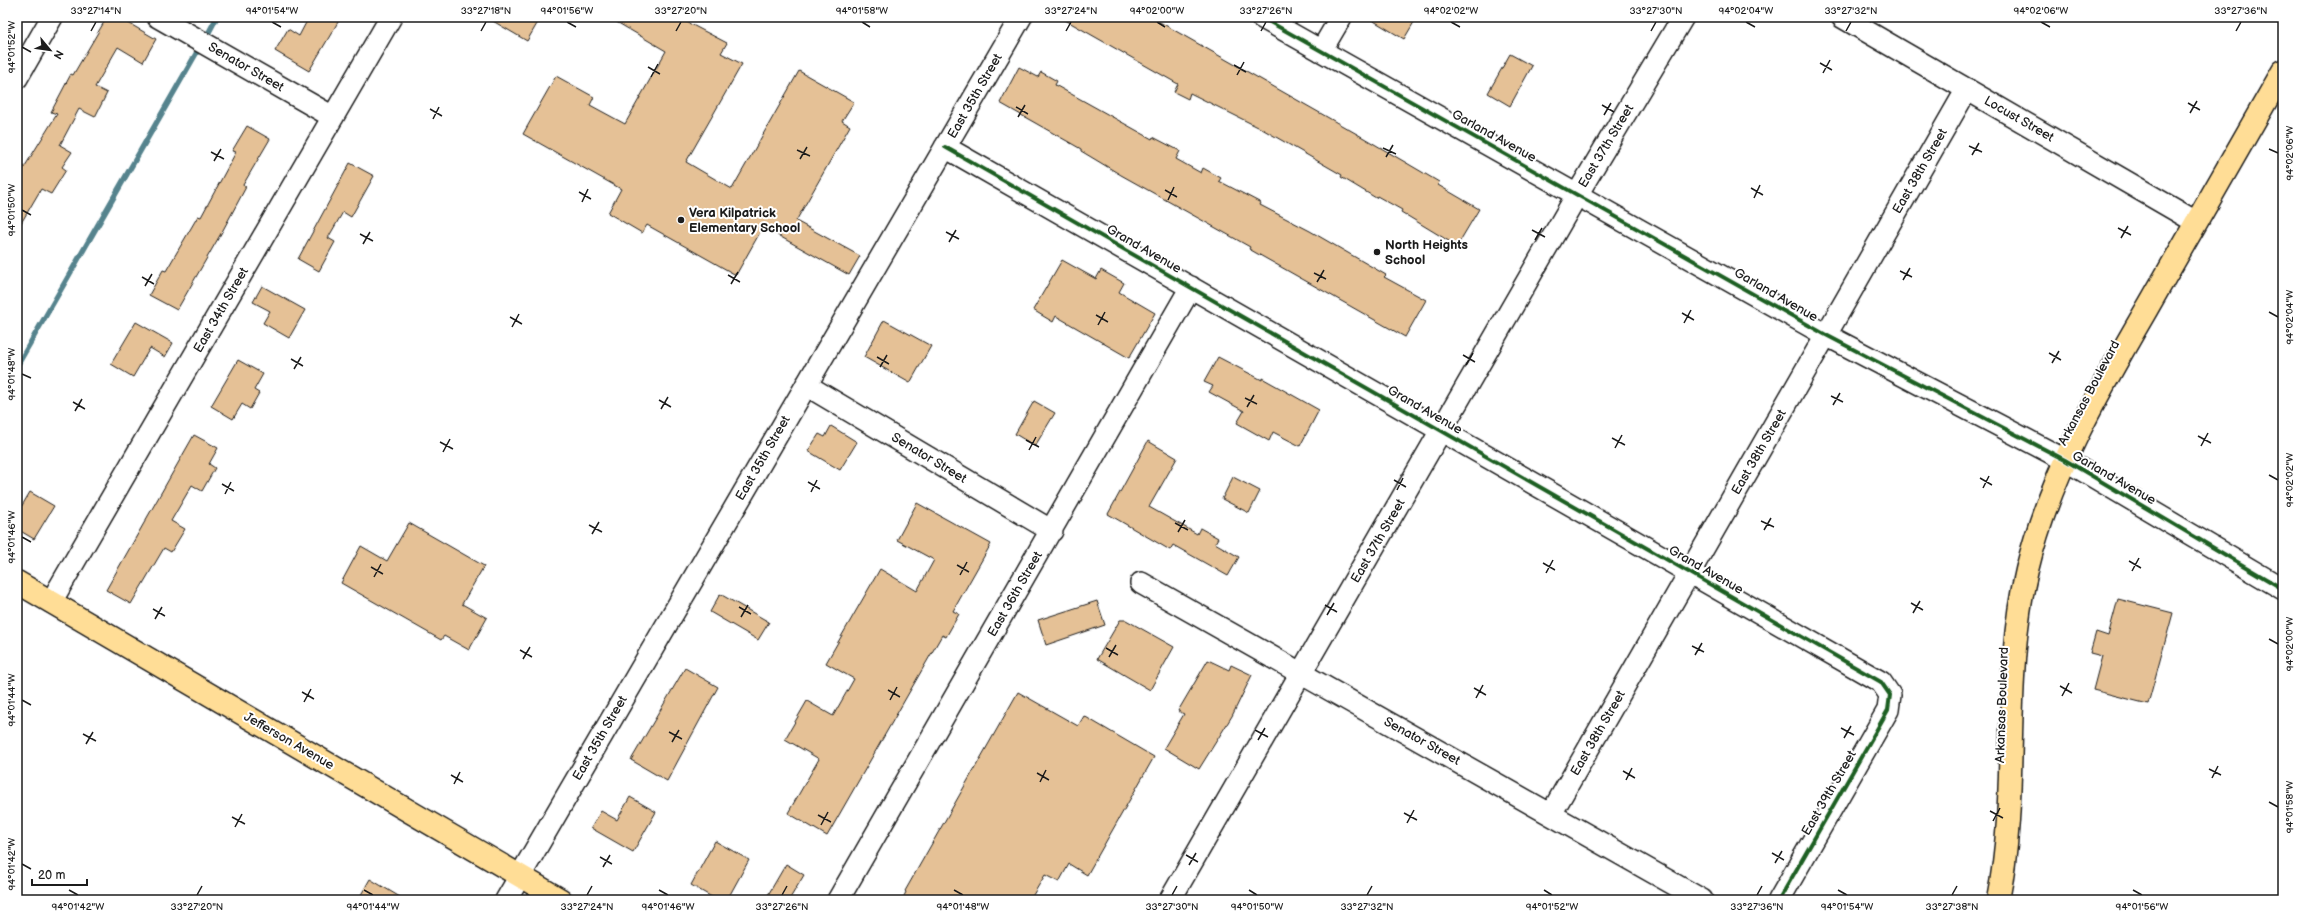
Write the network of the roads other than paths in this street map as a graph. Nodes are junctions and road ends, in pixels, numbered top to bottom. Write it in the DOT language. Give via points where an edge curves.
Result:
graph roads {
  1 [pos="52,17"];
  2 [pos="158,17"];
  3 [pos="391,17"];
  4 [pos="1021,17"];
  5 [pos="1261,17"];
  6 [pos="1341,17"];
  7 [pos="1683,17"];
  8 [pos="1842,17"];
  9 [pos="1321,51"];
  10 [pos="2283,72"];
  11 [pos="17,78"];
  12 [pos="1967,89"];
  13 [pos="334,117"];
  14 [pos="945,147"];
  15 [pos="1578,194"];
  16 [pos="2196,222"];
  17 [pos="1191,288"];
  18 [pos="1826,335"];
  19 [pos="806,385"];
  20 [pos="1442,431"];
  21 [pos="2064,460"];
  22 [pos="1052,531"];
  23 [pos="1690,572"];
  24 [pos="17,582"];
  25 [pos="1141,583"];
  26 [pos="2283,589"];
  27 [pos="51,602"];
  28 [pos="1301,673"];
  29 [pos="1890,695"];
  30 [pos="1551,814"];
  31 [pos="519,877"];
  32 [pos="506,900"];
  33 [pos="562,900"];
  34 [pos="838,900"];
  35 [pos="1170,900"];
  36 [pos="1702,900"];
  37 [pos="1779,900"];
  38 [pos="1998,900"];
  1 -- 11 [label="street"];
  2 -- 13 [label="street, Senator Street"];
  3 -- 13 [label="street, East 34th Street"];
  4 -- 14 [label="street, East 35th Street"];
  5 -- 9 [label="street, Garland Avenue"];
  6 -- 9 [label="street"];
  7 -- 15 [label="street, East 37th Street"];
  8 -- 12 [label="street, Locust Street"];
  9 -- 15 [label="street, Garland Avenue"];
  10 -- 16 [label="main road, Arkansas Boulevard"];
  12 -- 16 [label="street, Locust Street"];
  12 -- 18 [label="street, East 38th Street"];
  13 -- 27 [label="street, East 34th Street"];
  14 -- 17 [label="street, Grand Avenue"];
  14 -- 19 [label="street, East 35th Street"];
  15 -- 18 [label="street, Garland Avenue"];
  15 -- 20 [label="street, East 37th Street"];
  16 -- 21 [label="main road, Arkansas Boulevard" via="2102,386"];
  17 -- 20 [label="street, Grand Avenue"];
  17 -- 22 [label="street, East 36th Street"];
  18 -- 21 [label="street, Garland Avenue"];
  18 -- 23 [label="street, East 38th Street"];
  19 -- 22 [label="street, Senator Street"];
  19 -- 31 [label="street, East 35th Street"];
  20 -- 23 [label="street, Grand Avenue"];
  20 -- 28 [label="street, East 37th Street"];
  21 -- 26 [label="street, Garland Avenue"];
  21 -- 38 [label="main road, Arkansas Boulevard" via="2027,569 2015,633 2009,806"];
  22 -- 34 [label="street, East 36th Street"];
  23 -- 29 [label="street, Grand Avenue" via="1881,682"];
  23 -- 30 [label="street, East 38th Street"];
  24 -- 27 [label="main road, Jefferson Avenue"];
  25 -- 28 [label="street, Senator Street"];
  27 -- 31 [label="main road, Jefferson Avenue"];
  28 -- 30 [label="street, Senator Street"];
  28 -- 35 [label="street, East 37th Street"];
  29 -- 37 [label="street, East 39th Street" via="1888,710"];
  30 -- 36 [label="street, Senator Street"];
  31 -- 32 [label="street, East 35th Street"];
  31 -- 33 [label="main road, Jefferson Avenue"];
}
